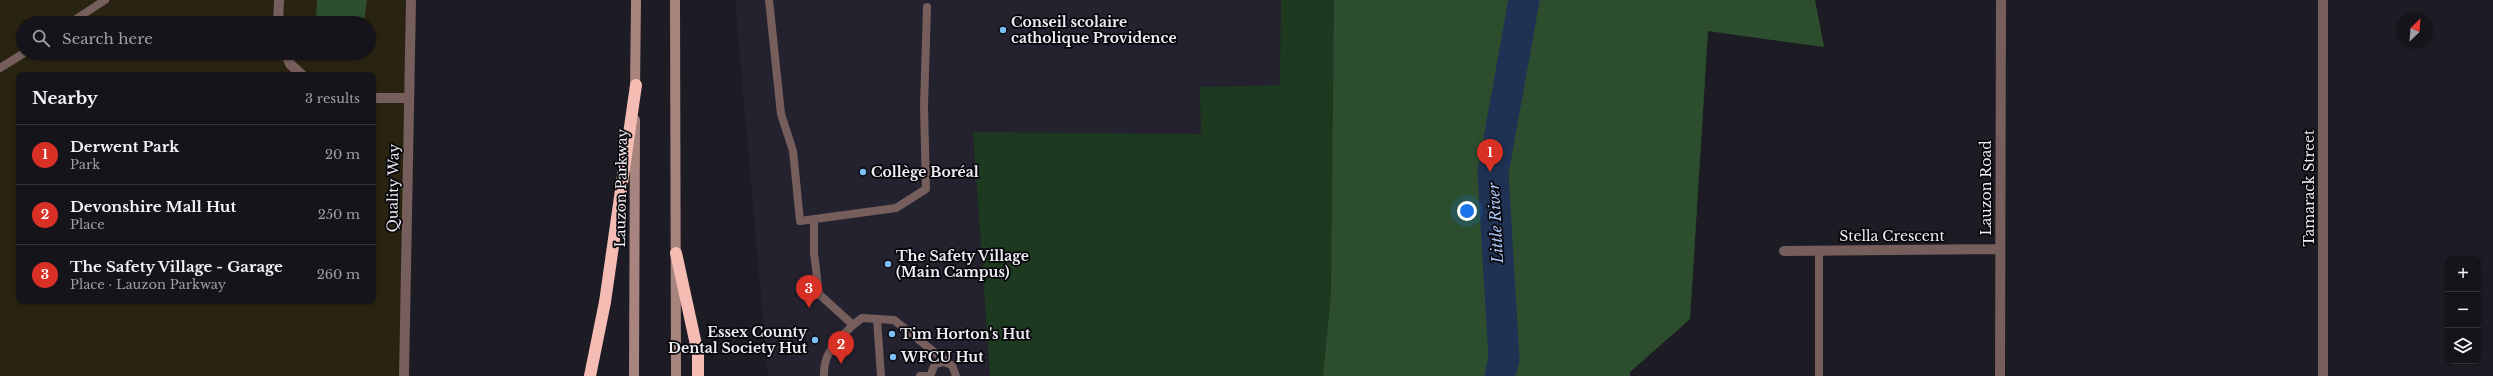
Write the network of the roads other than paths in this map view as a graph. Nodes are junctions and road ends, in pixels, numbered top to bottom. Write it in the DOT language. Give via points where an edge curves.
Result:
graph roads {
  1 [pos="105,0"];
  2 [pos="279,0"];
  3 [pos="411,0"];
  4 [pos="636,0"];
  5 [pos="675,0"];
  6 [pos="769,0"];
  7 [pos="2001,0"];
  8 [pos="2323,0"];
  9 [pos="927,7"];
  10 [pos="81,16"];
  11 [pos="278,16"];
  12 [pos="16,58"];
  13 [pos="289,60"];
  14 [pos="0,68"];
  15 [pos="299,72"];
  16 [pos="636,85"];
  17 [pos="376,98"];
  18 [pos="409,98"];
  19 [pos="814,219"];
  20 [pos="2000,249"];
  21 [pos="1784,250"];
  22 [pos="1819,250"];
  23 [pos="676,254"];
  24 [pos="877,319"];
  25 [pos="853,325"];
  26 [pos="948,363"];
  27 [pos="404,376"];
  28 [pos="590,376"];
  29 [pos="634,376"];
  30 [pos="676,376"];
  31 [pos="698,376"];
  32 [pos="824,376"];
  33 [pos="881,376"];
  34 [pos="920,376"];
  35 [pos="929,376"];
  36 [pos="956,376"];
  37 [pos="1819,376"];
  38 [pos="2000,376"];
  39 [pos="2323,376"];
  1 -- 10 [label="lane"];
  2 -- 11 [label="street"];
  3 -- 18 [label="street, Quality Way"];
  4 -- 16 [label="main road, Lauzon Parkway"];
  5 -- 23 [label="main road"];
  6 -- 19 [label="lane" via="781,114 793,151 800,221"];
  7 -- 20 [label="street, Lauzon Road"];
  8 -- 39 [label="street, Tamarack Street"];
  9 -- 19 [label="lane" via="924,106 926,189 896,208"];
  12 -- 14 [label="lane"];
  13 -- 15 [label="street"];
  16 -- 28 [label="highway" via="606,302"];
  16 -- 29 [label="main road, Lauzon Parkway"];
  17 -- 18 [label="street"];
  18 -- 27 [label="street, Quality Way"];
  19 -- 25 [label="lane" via="814,253 819,294"];
  20 -- 22 [label="street, Stella Crescent"];
  20 -- 38 [label="street, Lauzon Road"];
  21 -- 22 [label="street, Stella Crescent"];
  22 -- 37 [label="lane"];
  23 -- 30 [label="main road"];
  23 -- 31 [label="highway" via="698,354"];
  24 -- 25 [label="lane" via="862,318"];
  24 -- 26 [label="lane" via="894,320"];
  24 -- 33 [label="lane"];
  25 -- 32 [label="lane" via="830,349 823,364"];
  26 -- 35 [label="lane" via="935,364"];
  26 -- 36 [label="lane"];
  34 -- 35 [label="lane"];
}
